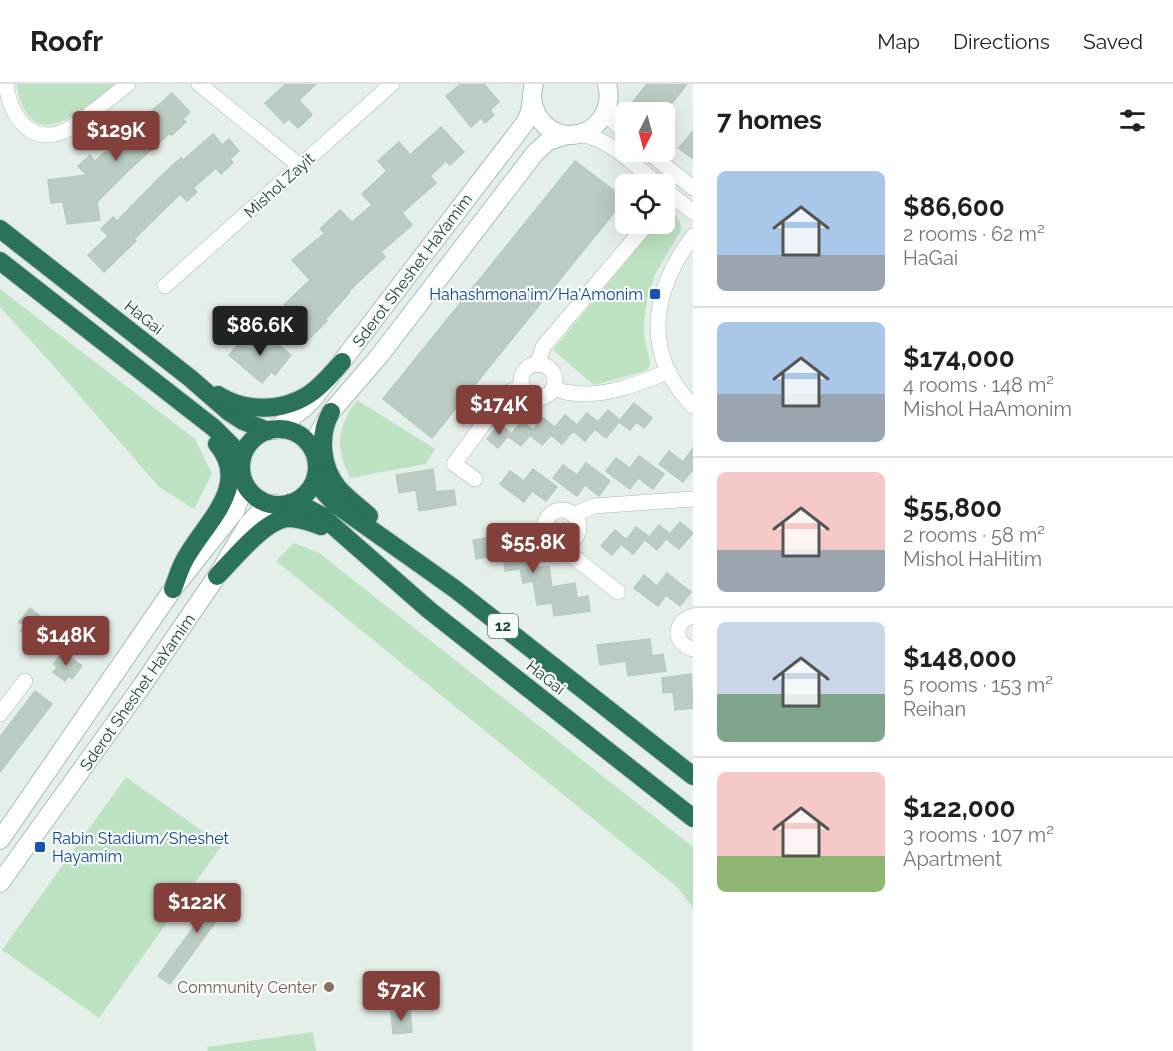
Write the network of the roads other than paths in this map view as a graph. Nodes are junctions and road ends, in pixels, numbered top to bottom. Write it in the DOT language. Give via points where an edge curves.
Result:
graph roads {
  1 [pos="6,84"];
  2 [pos="128,84"];
  3 [pos="199,84"];
  4 [pos="392,84"];
  5 [pos="532,90"];
  6 [pos="609,92"];
  7 [pos="615,123"];
  8 [pos="573,134"];
  9 [pos="660,162"];
  10 [pos="300,166"];
  11 [pos="645,174"];
  12 [pos="693,188"];
  13 [pos="675,198"];
  14 [pos="693,212"];
  15 [pos="0,229"];
  16 [pos="639,234"];
  17 [pos="693,236"];
  18 [pos="0,261"];
  19 [pos="165,286"];
  20 [pos="342,362"];
  21 [pos="537,365"];
  22 [pos="669,372"];
  23 [pos="190,378"];
  24 [pos="523,387"];
  25 [pos="553,388"];
  26 [pos="173,397"];
  27 [pos="693,406"];
  28 [pos="331,412"];
  29 [pos="271,430"];
  30 [pos="315,456"];
  31 [pos="242,471"];
  32 [pos="316,476"];
  33 [pos="475,479"];
  34 [pos="693,499"];
  35 [pos="282,504"];
  36 [pos="573,515"];
  37 [pos="220,520"];
  38 [pos="247,538"];
  39 [pos="563,544"];
  40 [pos="386,571"];
  41 [pos="217,576"];
  42 [pos="173,589"];
  43 [pos="455,589"];
  44 [pos="618,592"];
  45 [pos="693,616"];
  46 [pos="693,649"];
  47 [pos="25,681"];
  48 [pos="0,714"];
  49 [pos="693,776"];
  50 [pos="693,818"];
  51 [pos="0,840"];
  52 [pos="0,883"];
  1 -- 2 [label="street" via="15,114 41,135 65,131 79,123"];
  3 -- 10 [label="street"];
  4 -- 10 [label="street, Mishol Zayit"];
  5 -- 8 [label="street" via="534,110 540,120 554,131"];
  5 -- 20 [label="street, Sderot Sheshet HaYamim" via="525,123"];
  6 -- 7 [label="street"];
  6 -- 8 [label="street, Sderot Sheshet HaYamim" via="603,117 595,126"];
  8 -- 11 [label="street" via="590,135 606,143"];
  8 -- 28 [label="street, Sderot Sheshet HaYamim" via="551,139 537,150 380,356"];
  9 -- 12 [label="street"];
  10 -- 19 [label="street, Mishol Zayit"];
  13 -- 14 [label="street"];
  15 -- 23 [label="highway, HaGai"];
  16 -- 21 [label="street" via="543,347"];
  17 -- 22 [label="street" via="668,276 660,301 659,346"];
  18 -- 26 [label="highway, 12"];
  20 -- 23 [label="highway" via="308,395 266,408 223,398"];
  20 -- 29 [label="street, Sderot Sheshet HaYamim" via="309,403"];
  21 -- 24 [label="street" via="524,372"];
  21 -- 25 [label="street" via="551,371"];
  22 -- 25 [label="street" via="629,387 594,393 572,394"];
  22 -- 27 [label="street"];
  23 -- 29 [label="highway, HaGai" via="236,417"];
  24 -- 25 [label="street" via="529,395 539,398"];
  24 -- 33 [label="street" via="506,393 454,464"];
  26 -- 31 [label="highway, 12" via="227,440 236,451"];
  26 -- 37 [label="highway" via="227,460 229,475"];
  28 -- 30 [label="street, Sderot Sheshet HaYamim" via="318,434"];
  28 -- 43 [label="highway" via="324,430 323,450 327,469 338,488"];
  29 -- 30 [label="highway" via="297,434"];
  29 -- 31 [label="highway" via="250,443 243,456"];
  30 -- 32 [label="highway"];
  31 -- 35 [label="highway, 12" via="245,485 255,496"];
  31 -- 37 [label="street" via="243,489 235,511"];
  32 -- 35 [label="highway" via="303,496"];
  32 -- 43 [label="highway, HaGai / 12" via="335,504"];
  34 -- 36 [label="street" via="594,506"];
  35 -- 38 [label="street" via="254,517"];
  35 -- 40 [label="highway, HaGai / 12" via="307,508 322,516"];
  36 -- 39 [label="street" via="578,532"];
  36 -- 39 [label="street" via="558,511 546,523 549,538"];
  37 -- 42 [label="highway" via="183,562"];
  38 -- 40 [label="highway" via="278,520 299,518 343,537"];
  38 -- 41 [label="highway"];
  39 -- 44 [label="street"];
  40 -- 50 [label="highway, HaGai / 12" via="429,610"];
  41 -- 52 [label="street, Sderot Sheshet HaYamim"];
  42 -- 51 [label="street, Sderot Sheshet HaYamim"];
  43 -- 49 [label="highway, HaGai / 12"];
  45 -- 46 [label="street" via="682,621 678,634 682,643"];
  47 -- 48 [label="street"];
}
